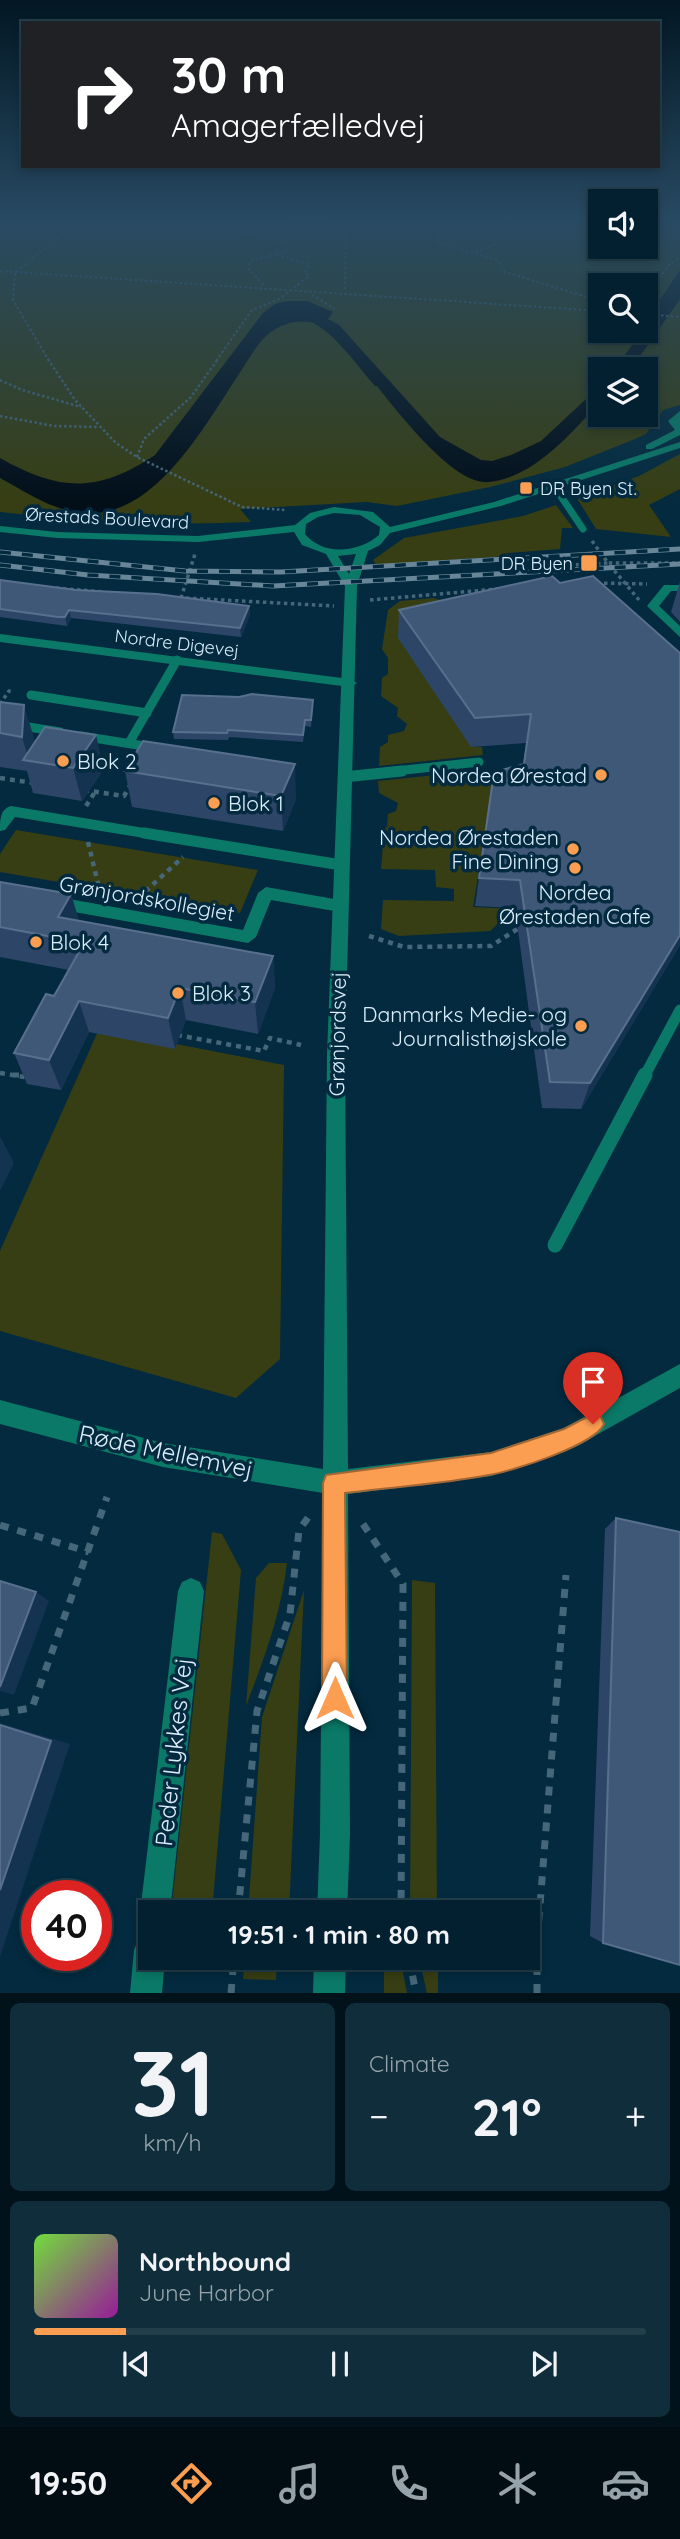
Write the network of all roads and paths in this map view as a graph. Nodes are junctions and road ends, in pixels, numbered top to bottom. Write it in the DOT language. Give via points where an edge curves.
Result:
graph roads {
  1 [pos="22,316"];
  2 [pos="248,316"];
  3 [pos="0,380"];
  4 [pos="82,407"];
  5 [pos="680,414"];
  6 [pos="0,416"];
  7 [pos="99,426"];
  8 [pos="680,431"];
  9 [pos="680,445"];
  10 [pos="137,457"];
  11 [pos="608,469"];
  12 [pos="556,489"];
  13 [pos="310,516"];
  14 [pos="383,526"];
  15 [pos="0,529"];
  16 [pos="583,529"];
  17 [pos="300,534"];
  18 [pos="198,539"];
  19 [pos="363,550"];
  20 [pos="329,551"];
  21 [pos="608,563"];
  22 [pos="680,563"];
  23 [pos="534,567"];
  24 [pos="621,581"];
  25 [pos="594,583"];
  26 [pos="351,586"];
  27 [pos="53,587"];
  28 [pos="674,587"];
  29 [pos="500,589"];
  30 [pos="116,593"];
  31 [pos="168,597"];
  32 [pos="181,598"];
  33 [pos="352,605"];
  34 [pos="680,632"];
  35 [pos="0,638"];
  36 [pos="177,660"];
  37 [pos="350,683"];
  38 [pos="0,691"];
  39 [pos="9,691"];
  40 [pos="31,695"];
  41 [pos="147,713"];
  42 [pos="15,725"];
  43 [pos="129,743"];
  44 [pos="152,747"];
  45 [pos="165,749"];
  46 [pos="479,762"];
  47 [pos="344,776"];
  48 [pos="0,778"];
  49 [pos="41,784"];
  50 [pos="81,790"];
  51 [pos="83,823"];
  52 [pos="0,826"];
  53 [pos="144,833"];
  54 [pos="200,842"];
  55 [pos="341,865"];
  56 [pos="39,900"];
  57 [pos="340,906"];
  58 [pos="112,913"];
  59 [pos="524,925"];
  60 [pos="369,936"];
  61 [pos="680,1010"];
  62 [pos="169,1033"];
  63 [pos="301,1045"];
  64 [pos="32,1066"];
  65 [pos="0,1073"];
  66 [pos="555,1245"];
  67 [pos="680,1375"];
  68 [pos="0,1412"];
  69 [pos="334,1483"];
  70 [pos="107,1497"];
  71 [pos="0,1525"];
  72 [pos="89,1552"];
  73 [pos="566,1575"];
  74 [pos="191,1591"];
  75 [pos="0,1713"];
  76 [pos="156,1900"];
  77 [pos="240,1900"];
  78 [pos="332,1900"];
  79 [pos="401,1900"];
  80 [pos="148,1970"];
  81 [pos="233,1970"];
  82 [pos="330,1970"];
  83 [pos="411,1970"];
  84 [pos="146,1993"];
  85 [pos="231,1993"];
  86 [pos="329,1993"];
  87 [pos="416,1993"];
  88 [pos="537,1993"];
  1 -- 4 [label="path"];
  2 -- 10 [label="path" via="191,397 144,439"];
  3 -- 4 [label="path"];
  4 -- 7 [label="path"];
  5 -- 8 [label="street" via="673,421"];
  6 -- 7 [label="path" via="54,426"];
  7 -- 10 [label="path"];
  8 -- 11 [label="street"];
  9 -- 11 [label="street"];
  10 -- 13 [label="path" via="242,507 294,510"];
  11 -- 12 [label="street"];
  12 -- 14 [label="street" via="475,510"];
  12 -- 16 [label="lane"];
  13 -- 14 [label="street" via="345,510 366,513"];
  13 -- 17 [label="street"];
  14 -- 19 [label="street" via="380,542"];
  15 -- 18 [label="street, Ørestads Boulevard"];
  16 -- 21 [label="path"];
  17 -- 18 [label="street, Ørestads Boulevard"];
  17 -- 20 [label="street"];
  18 -- 32 [label="path" via="191,576"];
  19 -- 20 [label="street"];
  19 -- 26 [label="street, Grønjordsvej"];
  20 -- 26 [label="street, Grønjordsvej"];
  21 -- 22 [label="path"];
  21 -- 23 [label="path"];
  21 -- 24 [label="path"];
  24 -- 25 [label="path"];
  24 -- 28 [label="path"];
  26 -- 33 [label="street, Grønjordsvej"];
  27 -- 30 [label="path"];
  28 -- 34 [label="street" via="653,606"];
  29 -- 33 [label="path" via="380,597"];
  31 -- 32 [label="path"];
  32 -- 33 [label="path"];
  33 -- 37 [label="street, Grønjordsvej"];
  35 -- 36 [label="street, Nordre Digevej"];
  36 -- 37 [label="street, Nordre Digevej"];
  36 -- 41 [label="lane"];
  37 -- 47 [label="street, Grønjordsvej"];
  38 -- 39 [label="path"];
  40 -- 41 [label="lane"];
  41 -- 43 [label="lane"];
  42 -- 43 [label="lane"];
  43 -- 44 [label="lane"];
  44 -- 45 [label="lane"];
  44 -- 50 [label="path" via="124,796"];
  46 -- 47 [label="lane"];
  47 -- 55 [label="street, Grønjordsvej"];
  48 -- 49 [label="path"];
  51 -- 52 [label="street" via="10,811"];
  51 -- 53 [label="street"];
  51 -- 58 [label="path"];
  53 -- 54 [label="lane"];
  54 -- 55 [label="lane"];
  54 -- 58 [label="path"];
  55 -- 57 [label="street, Grønjordsvej"];
  56 -- 58 [label="street, Grønjordskollegiet"];
  57 -- 58 [label="street, Grønjordskollegiet" via="266,893 248,937"];
  57 -- 69 [label="street, Grønjordsvej"];
  59 -- 60 [label="path" via="491,946 404,947"];
  61 -- 66 [label="lane"];
  62 -- 63 [label="path" via="264,1051 270,1038"];
  64 -- 65 [label="path" via="26,1077"];
  67 -- 69 [label="street, Røde Mellemvej" via="569,1438 491,1464"];
  68 -- 69 [label="street, Røde Mellemvej" via="163,1455"];
  69 -- 77 [label="path" via="299,1530 290,1614 257,1711"];
  69 -- 78 [label="street"];
  69 -- 79 [label="path" via="403,1584"];
  70 -- 72 [label="path"];
  71 -- 72 [label="path"];
  72 -- 75 [label="path" via="32,1708"];
  73 -- 88 [label="path"];
  74 -- 76 [label="street, Peder Lykkes Vej"];
  80 -- 84 [label="street"];
  81 -- 85 [label="path"];
  82 -- 86 [label="street"];
  83 -- 87 [label="path"];
}
